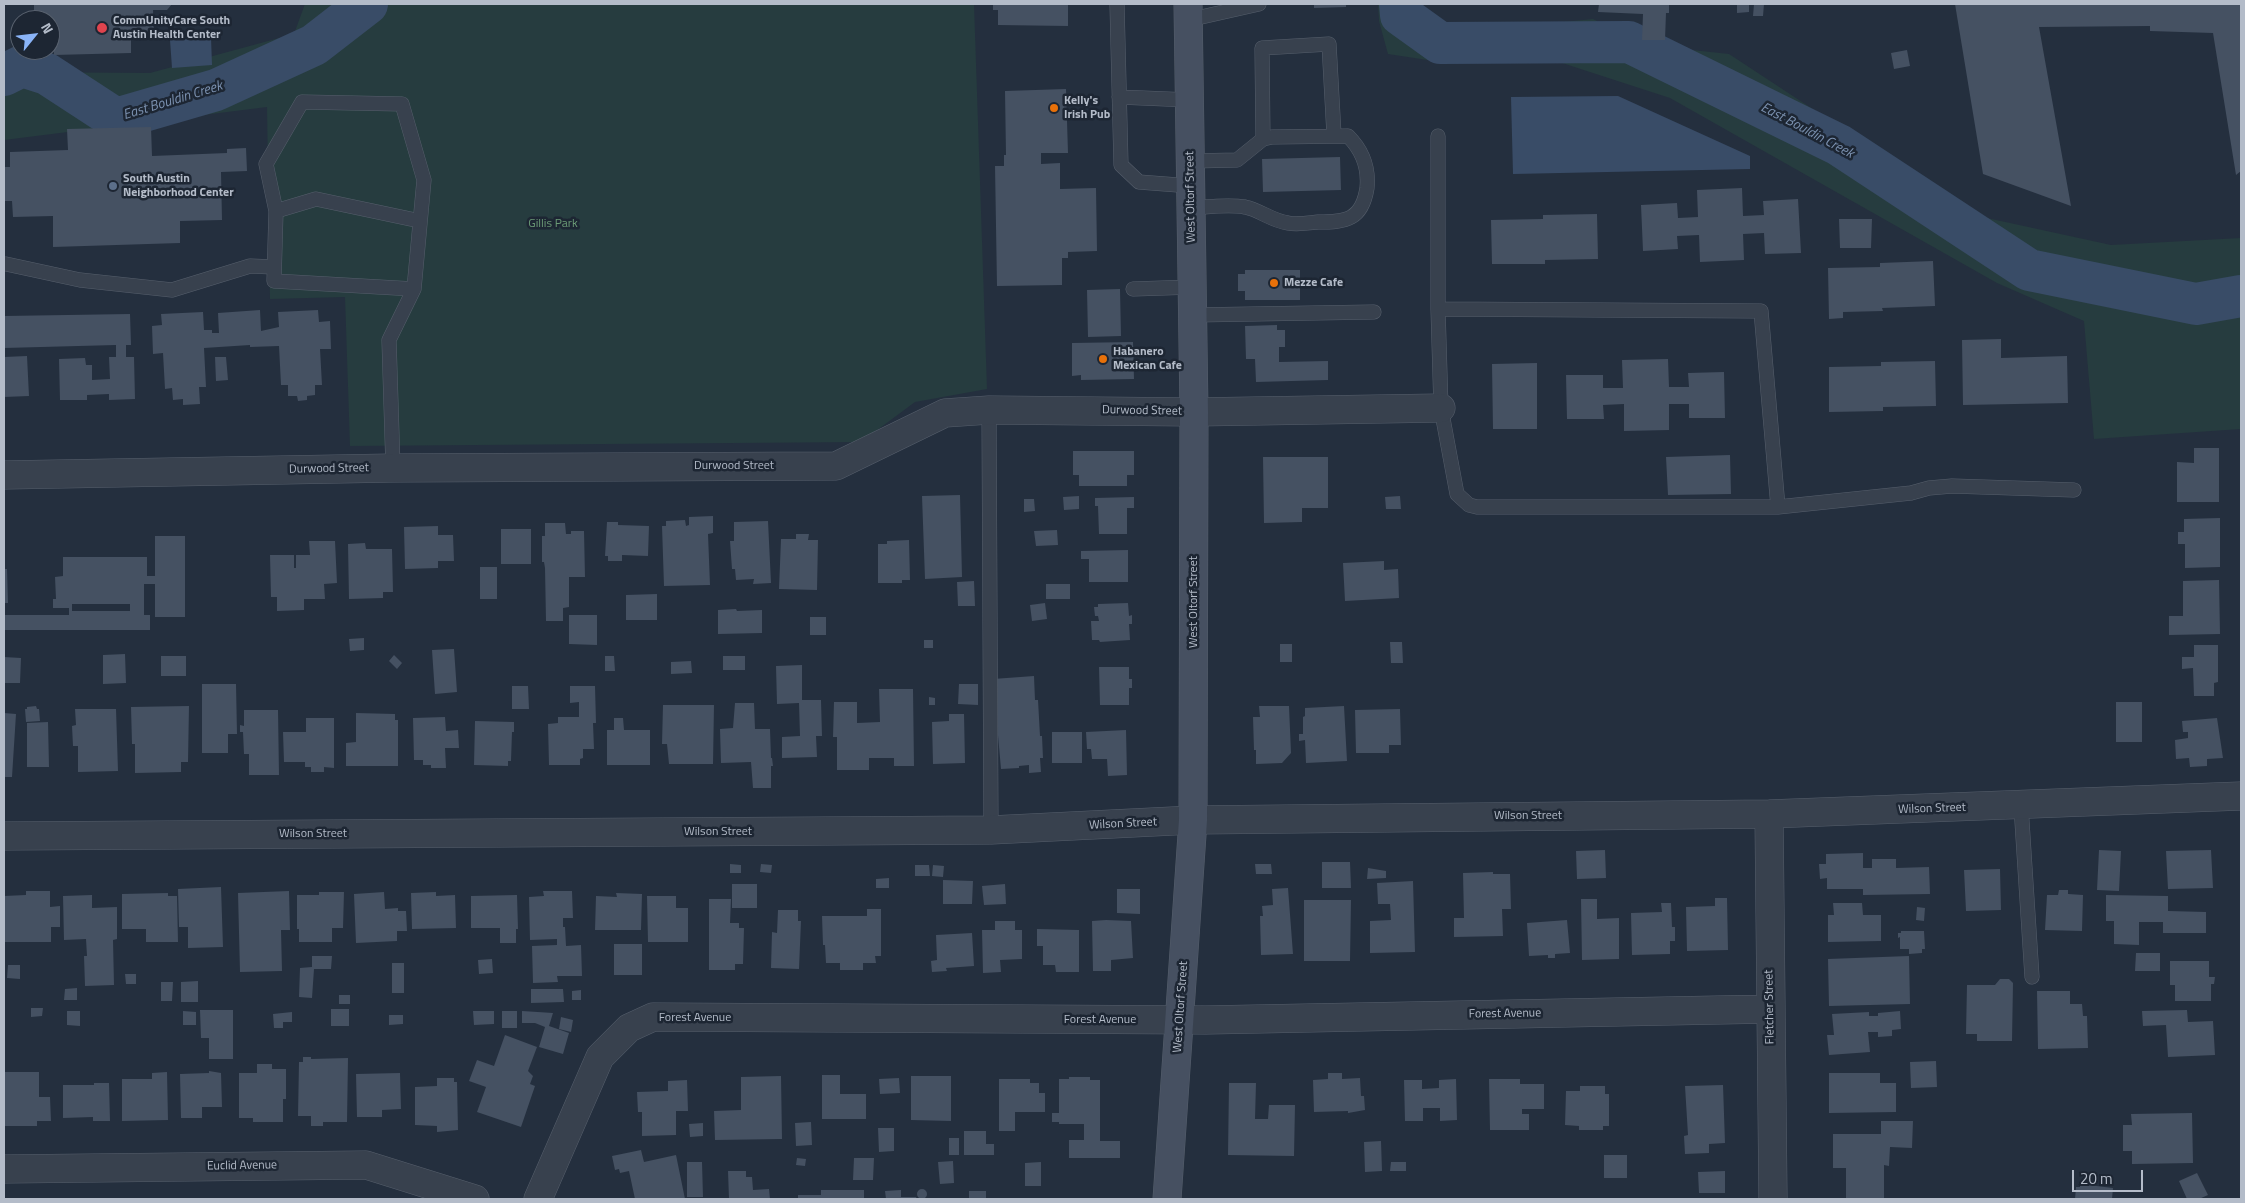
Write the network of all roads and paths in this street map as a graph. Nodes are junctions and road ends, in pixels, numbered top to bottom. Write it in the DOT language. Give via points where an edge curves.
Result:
graph roads {
  1 [pos="1117,4"];
  2 [pos="1259,4"];
  3 [pos="1188,12"];
  4 [pos="1120,97"];
  5 [pos="1190,100"];
  6 [pos="1334,135"];
  7 [pos="1438,136"];
  8 [pos="1263,139"];
  9 [pos="1191,185"];
  10 [pos="276,210"];
  11 [pos="420,221"];
  12 [pos="6,264"];
  13 [pos="274,267"];
  14 [pos="1192,288"];
  15 [pos="414,289"];
  16 [pos="1133,290"];
  17 [pos="1438,309"];
  18 [pos="1374,312"];
  19 [pos="1193,315"];
  20 [pos="1441,408"];
  21 [pos="989,410"];
  22 [pos="1194,412"];
  23 [pos="393,468"];
  24 [pos="10,475"];
  25 [pos="2074,490"];
  26 [pos="1778,507"];
  27 [pos="2241,796"];
  28 [pos="2021,806"];
  29 [pos="1769,814"];
  30 [pos="1193,820"];
  31 [pos="991,830"];
  32 [pos="4,836"];
  33 [pos="2032,977"];
  34 [pos="1770,1009"];
  35 [pos="1180,1020"];
  36 [pos="4,1169"];
  37 [pos="475,1199"];
  38 [pos="538,1199"];
  39 [pos="1167,1199"];
  40 [pos="1773,1199"];
  1 -- 4 [label="lane"];
  2 -- 3 [label="lane"];
  3 -- 5 [label="main road, West Oltorf Street"];
  4 -- 5 [label="lane"];
  4 -- 9 [label="lane" via="1121,164 1140,182"];
  5 -- 9 [label="main road, West Oltorf Street"];
  6 -- 8 [label="lane"];
  6 -- 8 [label="lane" via="1329,44 1262,48"];
  6 -- 9 [label="lane" via="1348,136 1356,144 1364,158 1366,171 1365,196 1360,209 1344,222 1288,223"];
  7 -- 17 [label="lane"];
  8 -- 9 [label="lane" via="1237,160"];
  9 -- 14 [label="main road, West Oltorf Street"];
  10 -- 11 [label="lane" via="316,199"];
  10 -- 11 [label="lane" via="266,164 302,102 402,104 424,180"];
  10 -- 13 [label="lane"];
  11 -- 15 [label="lane"];
  12 -- 13 [label="lane" via="80,280 172,290 250,266"];
  13 -- 15 [label="lane" via="274,281"];
  14 -- 16 [label="lane"];
  14 -- 19 [label="main road, West Oltorf Street"];
  15 -- 23 [label="lane" via="389,340"];
  17 -- 20 [label="lane"];
  17 -- 26 [label="lane" via="1761,310"];
  18 -- 19 [label="lane"];
  19 -- 22 [label="main road, West Oltorf Street"];
  20 -- 22 [label="street, Durwood Street"];
  20 -- 26 [label="lane" via="1457,494 1469,505"];
  21 -- 22 [label="street, Durwood Street"];
  21 -- 23 [label="street, Durwood Street" via="945,413 836,466"];
  21 -- 31 [label="lane"];
  22 -- 30 [label="main road, West Oltorf Street"];
  23 -- 24 [label="street, Durwood Street"];
  25 -- 26 [label="lane" via="1952,486"];
  27 -- 28 [label="street, Wilson Street"];
  28 -- 29 [label="street, Wilson Street"];
  28 -- 33 [label="lane"];
  29 -- 30 [label="street, Wilson Street"];
  29 -- 34 [label="street, Fletcher Street"];
  30 -- 31 [label="street, Wilson Street"];
  30 -- 35 [label="main road, West Oltorf Street"];
  31 -- 32 [label="street, Wilson Street"];
  34 -- 35 [label="street, Forest Avenue"];
  34 -- 40 [label="street, Fletcher Street"];
  35 -- 38 [label="street, Forest Avenue" via="653,1017 629,1028 600,1057"];
  35 -- 39 [label="main road, West Oltorf Street"];
  36 -- 37 [label="street, Euclid Avenue" via="366,1165"];
}
